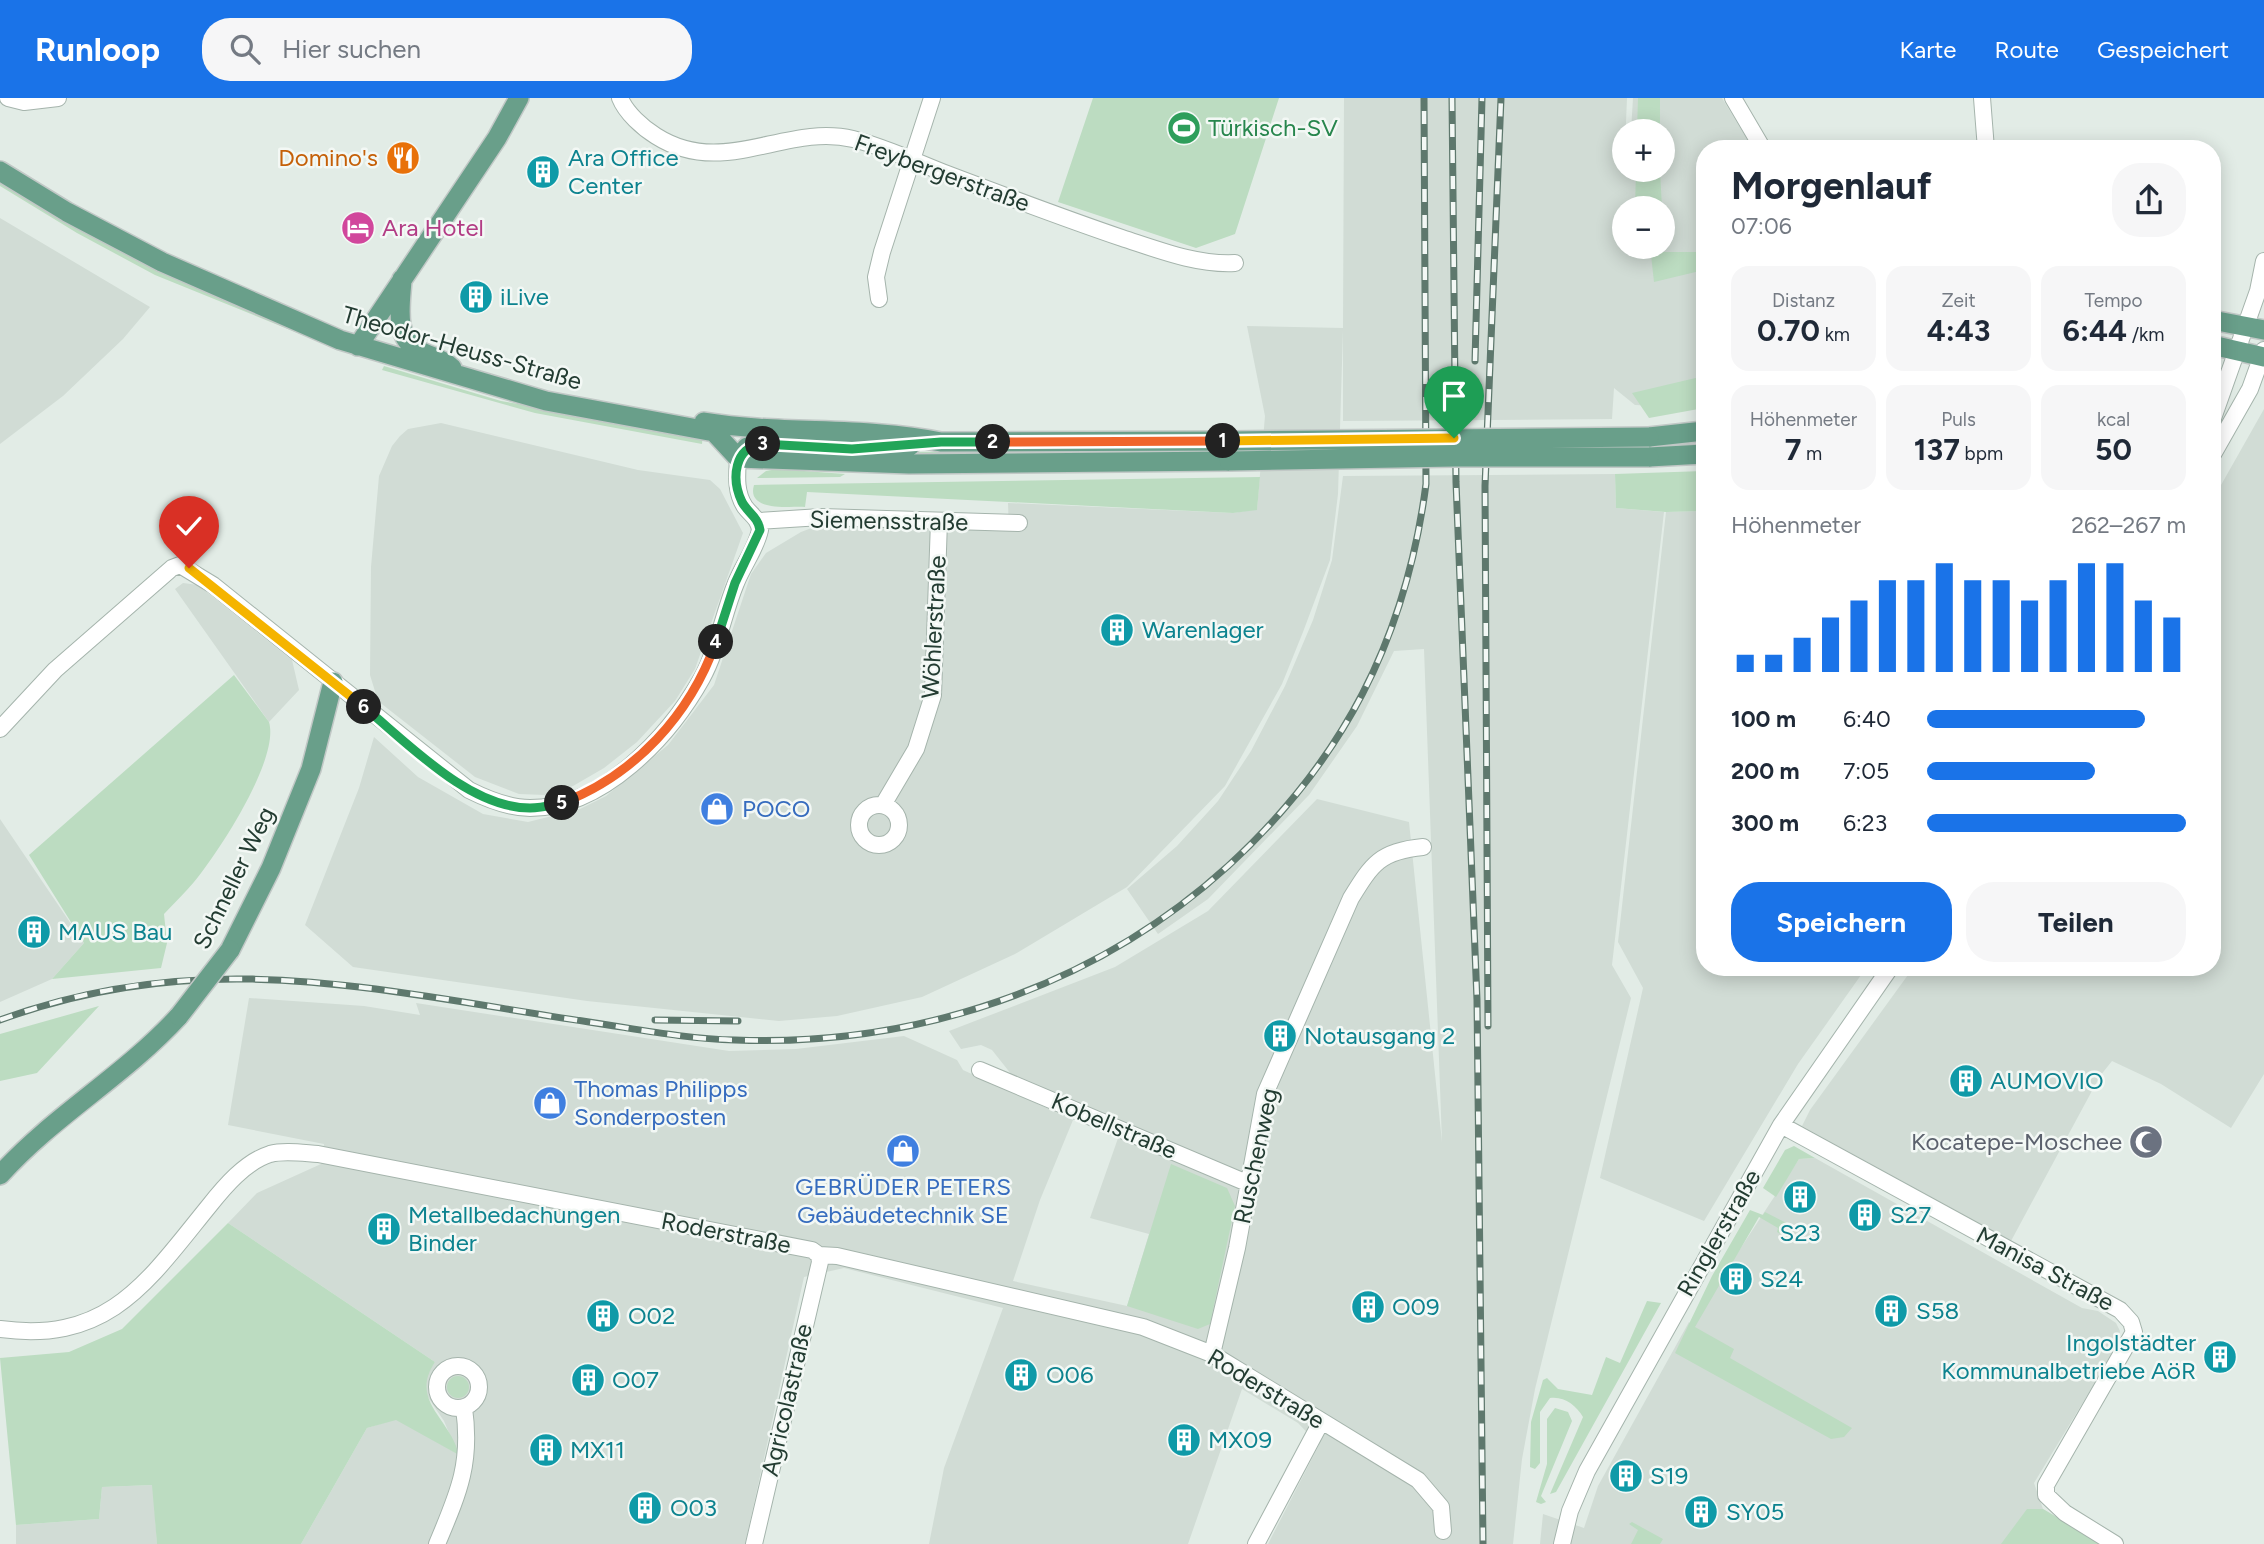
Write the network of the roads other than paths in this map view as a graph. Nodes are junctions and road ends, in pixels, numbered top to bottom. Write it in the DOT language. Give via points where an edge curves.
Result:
graph roads {
  1 [pos="8,98"];
  2 [pos="58,98"];
  3 [pos="519,98"];
  4 [pos="620,98"];
  5 [pos="932,98"];
  6 [pos="1733,98"];
  7 [pos="1982,98"];
  8 [pos="1758,140"];
  9 [pos="1985,140"];
  10 [pos="0,160"];
  11 [pos="911,160"];
  12 [pos="0,171"];
  13 [pos="2264,261"];
  14 [pos="1236,263"];
  15 [pos="402,278"];
  16 [pos="879,299"];
  17 [pos="2221,322"];
  18 [pos="2255,328"];
  19 [pos="360,343"];
  20 [pos="2221,347"];
  21 [pos="2237,350"];
  22 [pos="2263,355"];
  23 [pos="453,369"];
  24 [pos="2221,395"];
  25 [pos="1696,432"];
  26 [pos="2221,440"];
  27 [pos="941,442"];
  28 [pos="1696,454"];
  29 [pos="738,458"];
  30 [pos="759,521"];
  31 [pos="939,521"];
  32 [pos="1019,523"];
  33 [pos="333,682"];
  34 [pos="0,729"];
  35 [pos="883,805"];
  36 [pos="1423,848"];
  37 [pos="1884,976"];
  38 [pos="980,1070"];
  39 [pos="1780,1125"];
  40 [pos="0,1175"];
  41 [pos="1248,1183"];
  42 [pos="819,1255"];
  43 [pos="0,1329"];
  44 [pos="1212,1354"];
  45 [pos="464,1408"];
  46 [pos="1321,1422"];
  47 [pos="1443,1531"];
  48 [pos="437,1544"];
  49 [pos="754,1544"];
  50 [pos="1256,1544"];
  51 [pos="1562,1544"];
  52 [pos="2115,1544"];
  1 -- 2 [label="street" via="24,102"];
  3 -- 15 [label="main road"];
  4 -- 11 [label="street, Freybergerstraße" via="647,130 669,145 695,153 732,153 840,136"];
  5 -- 11 [label="street"];
  6 -- 8 [label="street"];
  7 -- 9 [label="street"];
  10 -- 19 [label="main road, Theodor-Heuss-Straße" via="190,267"];
  11 -- 14 [label="street, Freybergerstraße" via="1154,248 1213,264"];
  11 -- 16 [label="street" via="876,277"];
  12 -- 19 [label="main road, Theodor-Heuss-Straße" via="78,218 196,279"];
  13 -- 18 [label="street" via="2253,304"];
  15 -- 19 [label="main road"];
  15 -- 23 [label="main road" via="400,321 408,343"];
  17 -- 18 [label="main road"];
  18 -- 21 [label="street"];
  19 -- 23 [label="main road, Theodor-Heuss-Straße"];
  19 -- 29 [label="main road, Theodor-Heuss-Straße" via="546,401 715,432"];
  20 -- 21 [label="main road"];
  21 -- 22 [label="main road"];
  21 -- 24 [label="street"];
  22 -- 26 [label="street"];
  23 -- 27 [label="main road, Theodor-Heuss-Straße" via="547,393 709,423 914,436"];
  25 -- 27 [label="main road, Theodor-Heuss-Straße, bridge" via="1649,436"];
  27 -- 29 [label="main road" via="852,449 761,444 747,447"];
  28 -- 29 [label="main road, bridge" via="909,464"];
  29 -- 30 [label="street" via="739,493"];
  30 -- 31 [label="street, Siemensstraße" via="821,517"];
  30 -- 33 [label="street" via="758,538 735,583 703,677 687,701 637,759 600,786 563,803 529,808 469,790"];
  31 -- 32 [label="street, Siemensstraße"];
  31 -- 35 [label="street, Wöhlerstraße" via="933,695 916,749"];
  33 -- 34 [label="street" via="206,579 180,565 75,651"];
  33 -- 40 [label="main road, Schneller Weg, bridge" via="311,769 271,868 230,950 147,1051 37,1138"];
  36 -- 41 [label="street, Ruschenweg" via="1384,855 1351,898 1265,1094"];
  37 -- 39 [label="street, Ringlerstraße"];
  38 -- 41 [label="street, Kobellstraße"];
  39 -- 51 [label="street, Ringlerstraße" via="1617,1413 1570,1511"];
  39 -- 52 [label="street, Manisa Straße" via="2120,1310 2132,1322 2134,1332 2046,1485 2046,1495 2054,1505"];
  41 -- 44 [label="street, Ruschenweg"];
  42 -- 43 [label="street, Roderstraße" via="679,1223 318,1154 270,1154 233,1180 152,1277 112,1311 91,1321 42,1331"];
  42 -- 44 [label="street, Roderstraße" via="849,1258 1143,1327"];
  42 -- 49 [label="street, Agricolastraße"];
  44 -- 46 [label="street, Roderstraße"];
  45 -- 48 [label="street" via="468,1456 464,1479"];
  46 -- 47 [label="street, Roderstraße" via="1418,1480 1441,1507"];
  46 -- 50 [label="street"];
}
